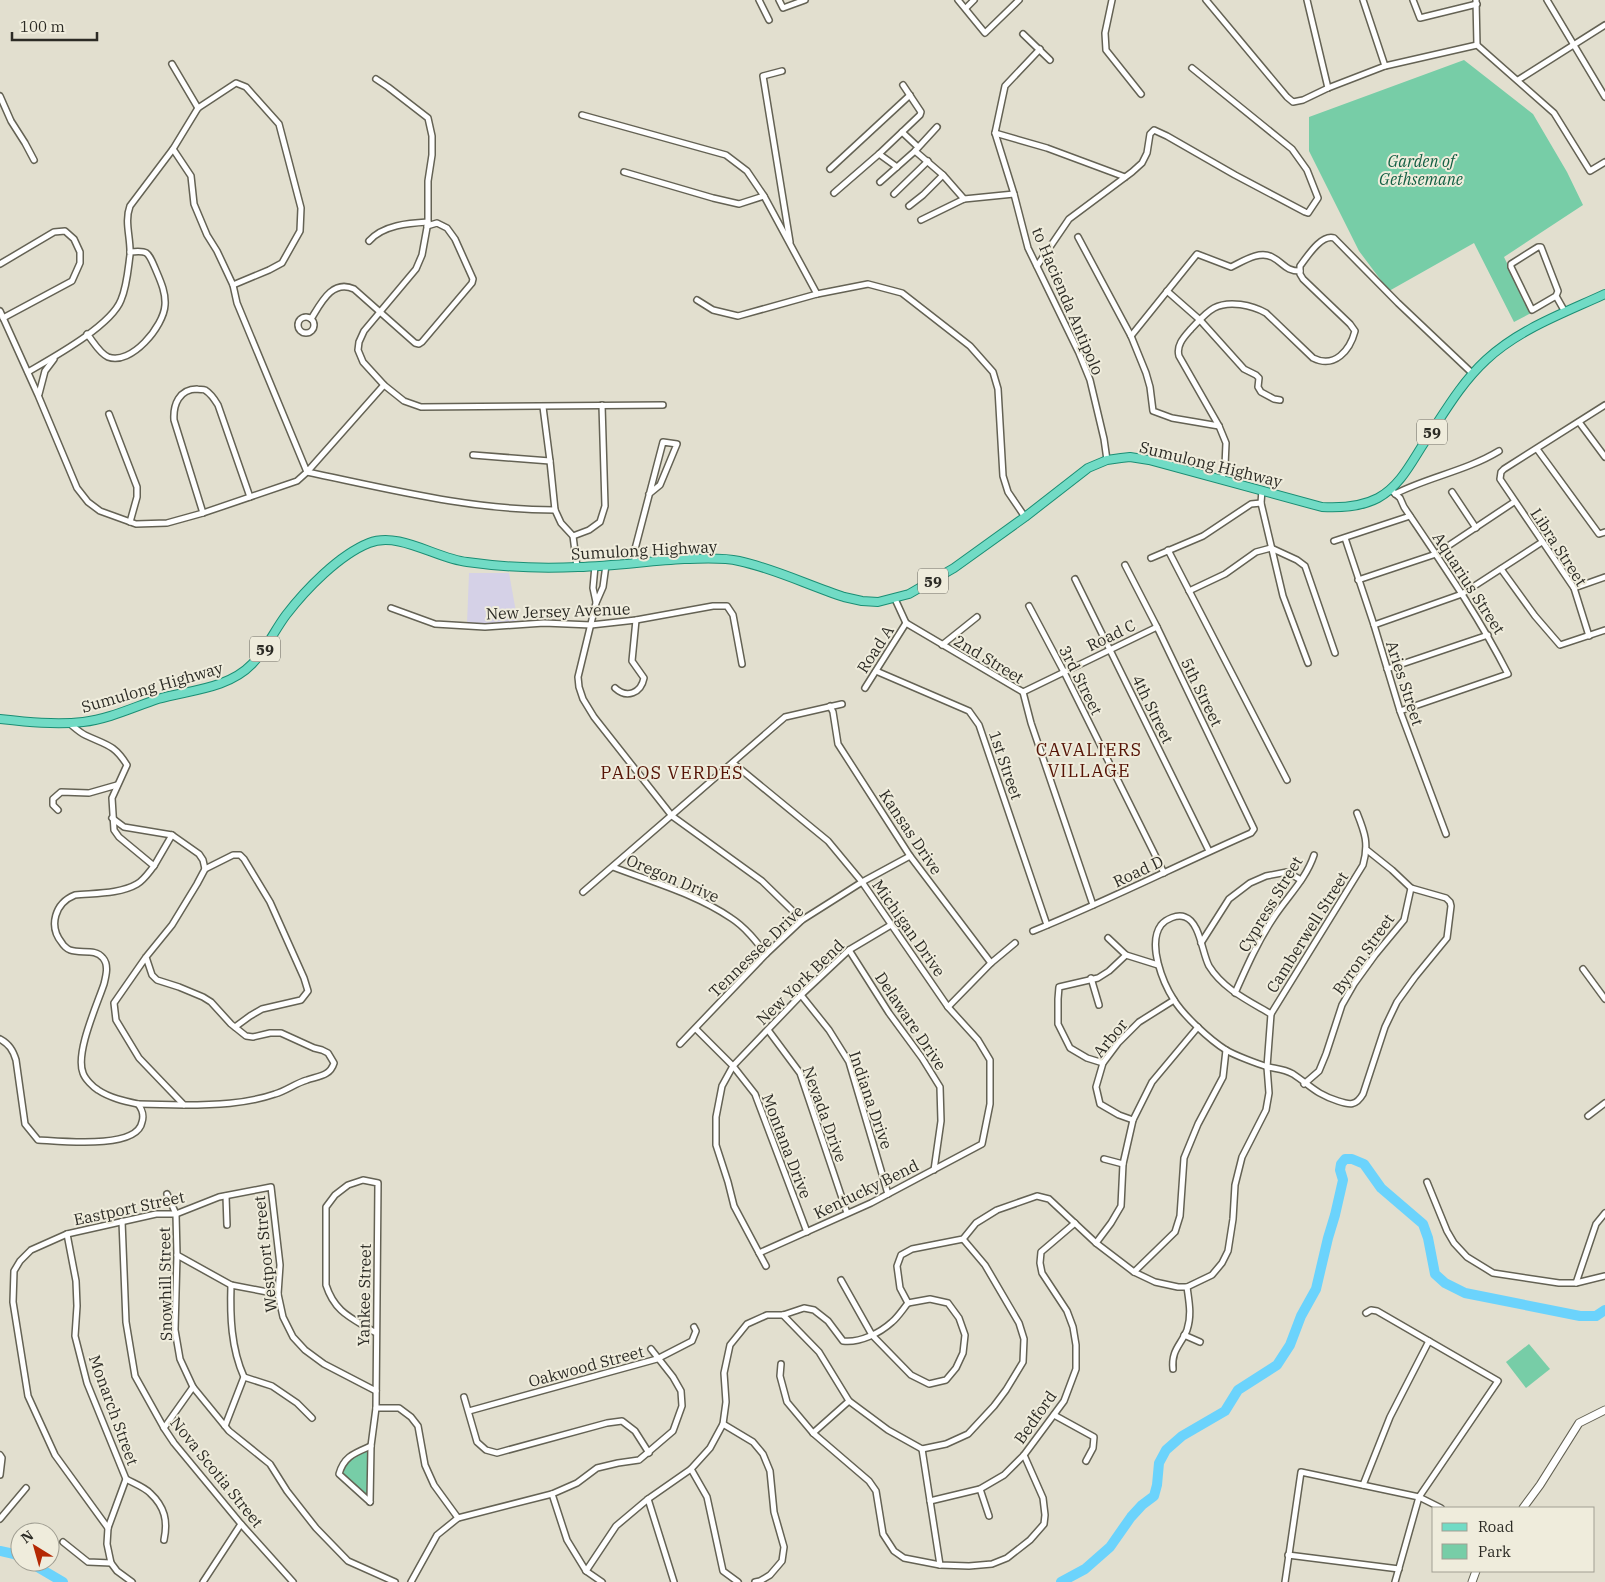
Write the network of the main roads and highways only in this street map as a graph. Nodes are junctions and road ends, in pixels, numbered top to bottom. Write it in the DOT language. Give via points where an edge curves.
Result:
graph roads {
  1 [pos="1605,294"];
  2 [pos="0,719"];
  1 -- 2 [label="main road, Sumulong Highway / 59" via="1507,342 1473,374 1392,492 1354,506 1322,507 1149,460 1130,457 1107,460 1088,468 1025,518 934,580 909,594 878,602 828,592 739,560 714,558 527,567 448,559 399,541 384,539 355,551 322,576 286,615 258,658 239,675 90,721"];
}
